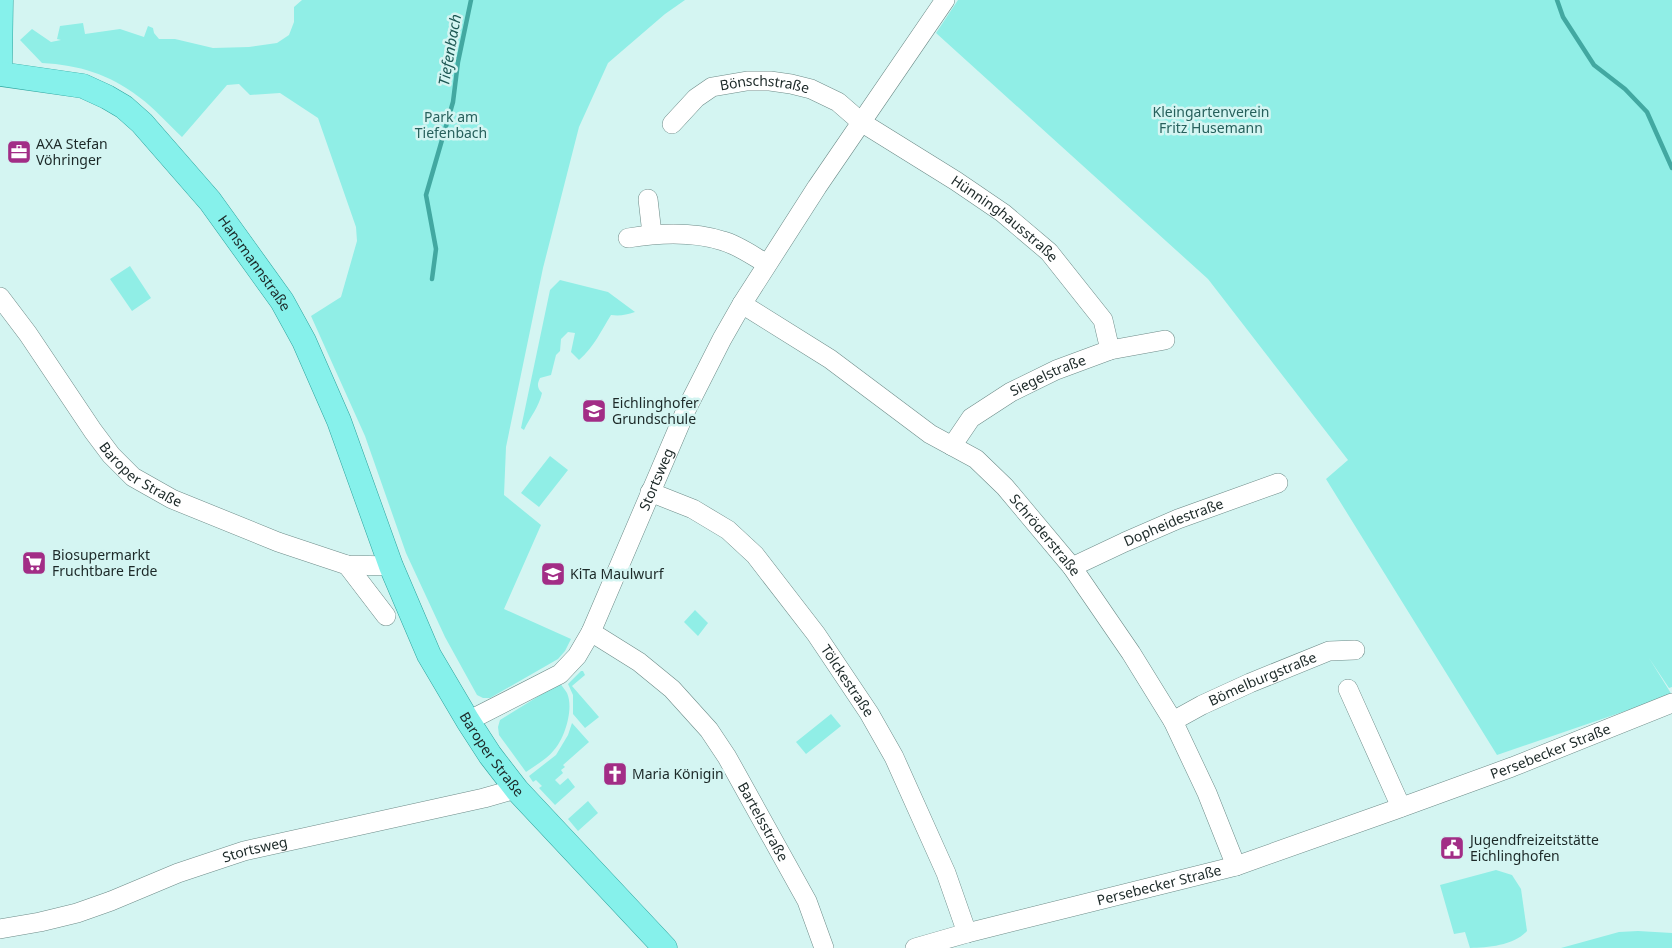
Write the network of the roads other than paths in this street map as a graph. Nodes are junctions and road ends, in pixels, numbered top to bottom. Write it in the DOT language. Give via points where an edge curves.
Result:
graph roads {
  1 [pos="1,0"];
  2 [pos="944,0"];
  3 [pos="0,66"];
  4 [pos="0,74"];
  5 [pos="861,122"];
  6 [pos="672,124"];
  7 [pos="648,199"];
  8 [pos="652,234"];
  9 [pos="628,238"];
  10 [pos="767,264"];
  11 [pos="0,297"];
  12 [pos="742,304"];
  13 [pos="1165,340"];
  14 [pos="1110,350"];
  15 [pos="952,446"];
  16 [pos="1278,483"];
  17 [pos="650,492"];
  18 [pos="347,565"];
  19 [pos="391,566"];
  20 [pos="1072,567"];
  21 [pos="386,616"];
  22 [pos="591,632"];
  23 [pos="1355,650"];
  24 [pos="1348,689"];
  25 [pos="1672,703"];
  26 [pos="468,721"];
  27 [pos="1173,721"];
  28 [pos="516,789"];
  29 [pos="1401,808"];
  30 [pos="1236,866"];
  31 [pos="0,929"];
  32 [pos="967,933"];
  33 [pos="665,948"];
  34 [pos="824,948"];
  35 [pos="914,948"];
  1 -- 3 [label="main road"];
  2 -- 5 [label="street, Stortsweg"];
  4 -- 19 [label="main road, Hansmannstraße" via="83,86 124,107 210,200 282,301 304,341 339,421"];
  5 -- 6 [label="street, Bönschstraße" via="838,102 810,90 791,84 747,81 712,87 696,98"];
  5 -- 10 [label="street, Stortsweg"];
  5 -- 14 [label="street, Hünninghausstraße" via="1003,213 1049,252 1103,320"];
  7 -- 8 [label="street"];
  8 -- 9 [label="street"];
  8 -- 10 [label="street" via="693,234 724,241"];
  10 -- 12 [label="street, Stortsweg"];
  11 -- 18 [label="street, Baroper Straße" via="93,431 132,477 172,499 278,542"];
  12 -- 15 [label="street, Schröderstraße" via="830,359 930,434"];
  12 -- 17 [label="street, Stortsweg" via="694,391"];
  13 -- 14 [label="street, Siegelstraße"];
  14 -- 15 [label="street, Siegelstraße" via="1056,370 1011,392 971,418"];
  15 -- 20 [label="street, Schröderstraße" via="976,459 1005,487"];
  16 -- 20 [label="street, Dopheidestraße" via="1178,519"];
  17 -- 22 [label="street, Stortsweg"];
  17 -- 32 [label="street, Tölckestraße" via="693,509 728,530 755,555 816,634 894,757 946,874"];
  18 -- 19 [label="street, Baroper Straße"];
  18 -- 21 [label="street"];
  19 -- 26 [label="main road, Baroper Straße" via="429,656"];
  20 -- 27 [label="street, Schröderstraße"];
  22 -- 26 [label="street, Stortsweg" via="577,656 560,674"];
  22 -- 34 [label="street, Bartelsstraße" via="639,662 672,690 709,730 807,902"];
  23 -- 27 [label="street, Bömelburgstraße" via="1329,651 1242,687"];
  24 -- 29 [label="street"];
  25 -- 29 [label="street, Persebecker Straße"];
  26 -- 28 [label="main road, Baroper Straße"];
  27 -- 30 [label="street, Schröderstraße"];
  28 -- 31 [label="street, Stortsweg" via="244,851 77,913"];
  28 -- 33 [label="main road, Baroper Straße"];
  29 -- 30 [label="street, Persebecker Straße"];
  30 -- 32 [label="street, Persebecker Straße"];
  32 -- 35 [label="street, Persebecker Straße"];
}
